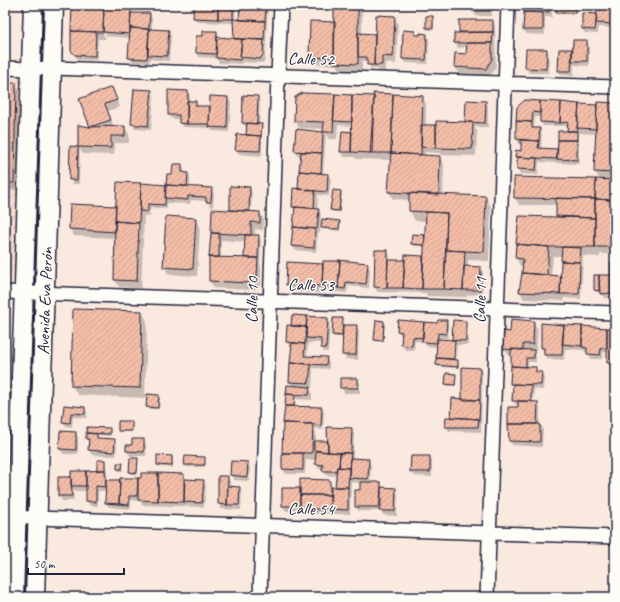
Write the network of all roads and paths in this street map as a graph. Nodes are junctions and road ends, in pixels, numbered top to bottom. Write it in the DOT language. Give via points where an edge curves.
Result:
graph roads {
  1 [pos="33,5"];
  2 [pos="54,5"];
  3 [pos="281,5"];
  4 [pos="508,5"];
  5 [pos="5,68"];
  6 [pos="52,68"];
  7 [pos="31,69"];
  8 [pos="278,76"];
  9 [pos="506,83"];
  10 [pos="615,87"];
  11 [pos="5,292"];
  12 [pos="24,293"];
  13 [pos="45,294"];
  14 [pos="270,301"];
  15 [pos="498,308"];
  16 [pos="615,313"];
  17 [pos="11,517"];
  18 [pos="38,518"];
  19 [pos="263,525"];
  20 [pos="489,533"];
  21 [pos="615,537"];
  22 [pos="14,597"];
  23 [pos="35,597"];
  24 [pos="260,597"];
  25 [pos="487,597"];
  1 -- 7 [label="main road, Avenida Eva Perón"];
  2 -- 6 [label="main road, Avenida Eva Perón"];
  3 -- 8 [label="street, Calle 10"];
  4 -- 9 [label="street, Calle 11"];
  5 -- 7 [label="street, Calle 52"];
  6 -- 7 [label="street, Calle 52"];
  6 -- 8 [label="street, Calle 52"];
  6 -- 13 [label="main road, Avenida Eva Perón"];
  7 -- 12 [label="main road, Avenida Eva Perón"];
  8 -- 9 [label="street, Calle 52"];
  8 -- 14 [label="street, Calle 10"];
  9 -- 10 [label="street, Calle 52"];
  9 -- 15 [label="street, Calle 11"];
  11 -- 12 [label="street, Calle 53"];
  12 -- 13 [label="street, Calle 53"];
  12 -- 17 [label="main road, Avenida Eva Perón"];
  13 -- 14 [label="street, Calle 53"];
  13 -- 18 [label="main road, Avenida Eva Perón"];
  14 -- 15 [label="street, Calle 53"];
  14 -- 19 [label="street, Calle 10"];
  15 -- 16 [label="street, Calle 53"];
  15 -- 20 [label="street, Calle 11"];
  17 -- 18 [label="street, Calle 54"];
  17 -- 22 [label="main road, Avenida Eva Perón"];
  18 -- 19 [label="street, Calle 54"];
  18 -- 23 [label="main road, Avenida Eva Perón"];
  19 -- 20 [label="street, Calle 54"];
  19 -- 24 [label="street, Calle 10"];
  20 -- 21 [label="street, Calle 54"];
  20 -- 25 [label="street, Calle 11"];
}
